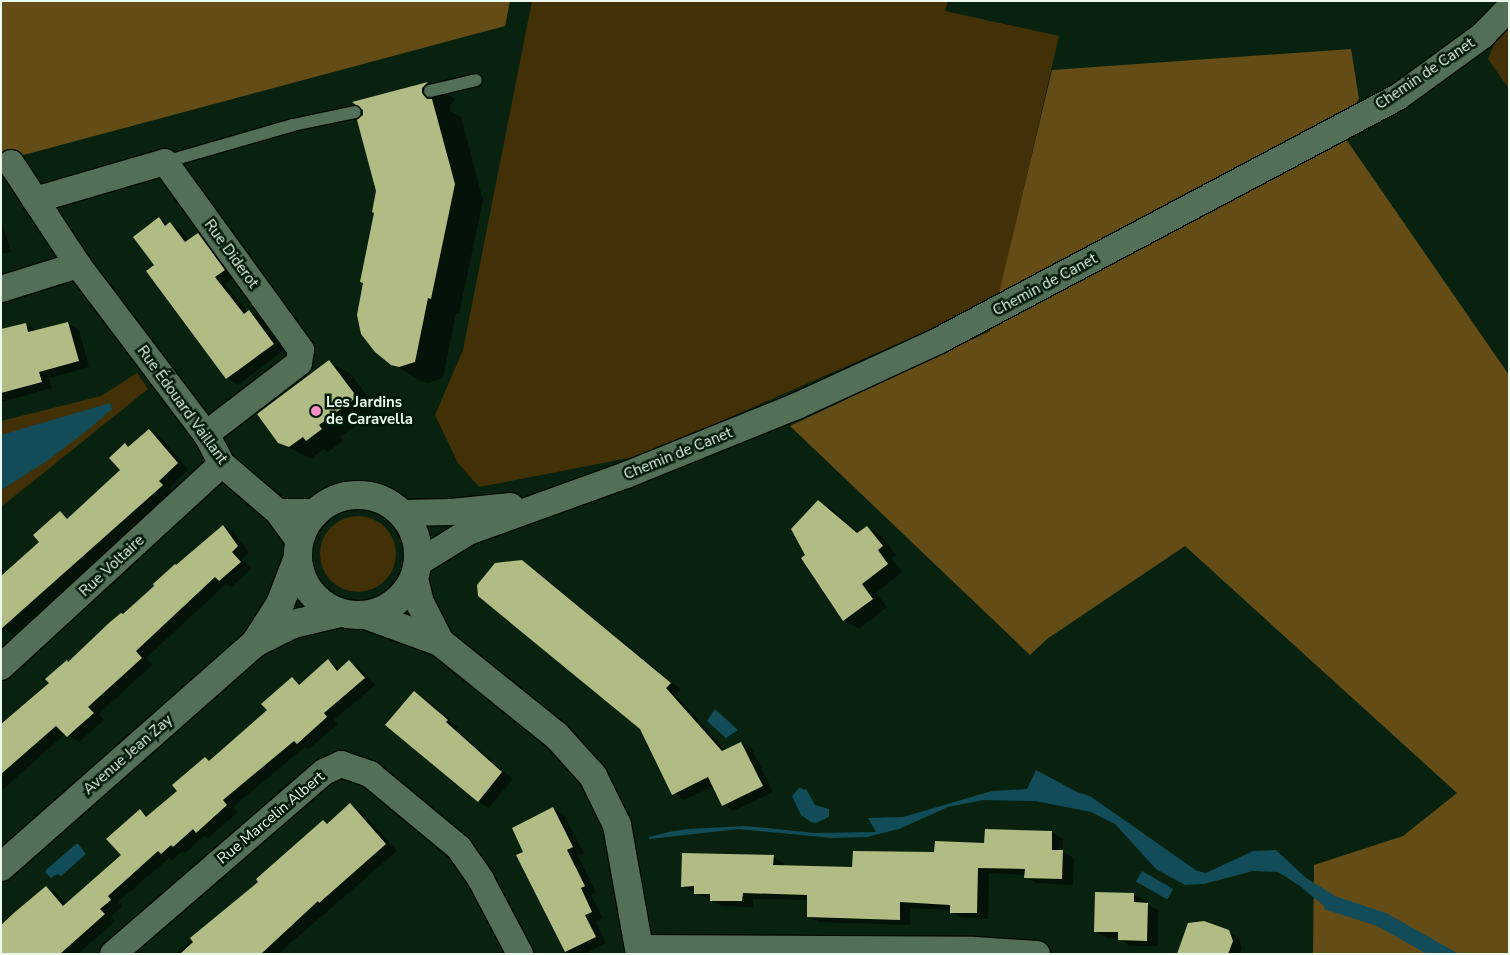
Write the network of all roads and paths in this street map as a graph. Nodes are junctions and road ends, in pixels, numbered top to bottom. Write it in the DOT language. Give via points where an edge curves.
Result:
graph roads {
  1 [pos="1509,8"];
  2 [pos="476,80"];
  3 [pos="430,91"];
  4 [pos="355,112"];
  5 [pos="11,162"];
  6 [pos="165,162"];
  7 [pos="36,200"];
  8 [pos="78,265"];
  9 [pos="1,289"];
  10 [pos="206,434"];
  11 [pos="222,464"];
  12 [pos="549,502"];
  13 [pos="278,512"];
  14 [pos="315,512"];
  15 [pos="402,513"];
  16 [pos="298,551"];
  17 [pos="416,571"];
  18 [pos="353,614"];
  19 [pos="440,642"];
  20 [pos="255,644"];
  21 [pos="1,668"];
  22 [pos="1,867"];
  23 [pos="640,951"];
  24 [pos="113,954"];
  25 [pos="520,954"];
  26 [pos="1037,954"];
  1 -- 12 [label="street, Chemin de Canet" via="1482,36 1398,97 938,341 788,409 626,475"];
  2 -- 3 [label="lane"];
  4 -- 6 [label="lane" via="293,125"];
  5 -- 7 [label="street, Rue Édouard Vaillant"];
  6 -- 7 [label="street"];
  6 -- 10 [label="street, Rue Diderot" via="301,350 298,363"];
  7 -- 8 [label="street, Rue Édouard Vaillant"];
  8 -- 9 [label="street"];
  8 -- 10 [label="street, Rue Édouard Vaillant"];
  10 -- 11 [label="street, Rue Édouard Vaillant"];
  11 -- 13 [label="street, Rue Édouard Vaillant"];
  11 -- 21 [label="street, Rue Voltaire"];
  12 -- 15 [label="street, Chemin de Canet" via="451,512"];
  12 -- 17 [label="street, Chemin de Canet" via="468,532"];
  13 -- 14 [label="street"];
  13 -- 16 [label="street, Rue Édouard Vaillant"];
  14 -- 15 [label="street" via="344,496 364,495 385,500"];
  14 -- 16 [label="street" via="305,526"];
  15 -- 17 [label="street" via="412,527 418,545"];
  16 -- 18 [label="street" via="302,578 310,594 324,606"];
  16 -- 20 [label="street, Avenue Jean Zay" via="280,604"];
  17 -- 18 [label="street" via="403,596 386,609"];
  17 -- 19 [label="street" via="420,603"];
  18 -- 19 [label="street"];
  18 -- 20 [label="street, Avenue Jean Zay" via="293,624"];
  19 -- 23 [label="street" via="557,736 593,776 618,825"];
  20 -- 22 [label="street, Avenue Jean Zay"];
  23 -- 26 [label="street" via="974,950"];
  24 -- 25 [label="street, Rue Marcelin Albert" via="324,772 342,764 370,774 459,848 481,880"];
}
